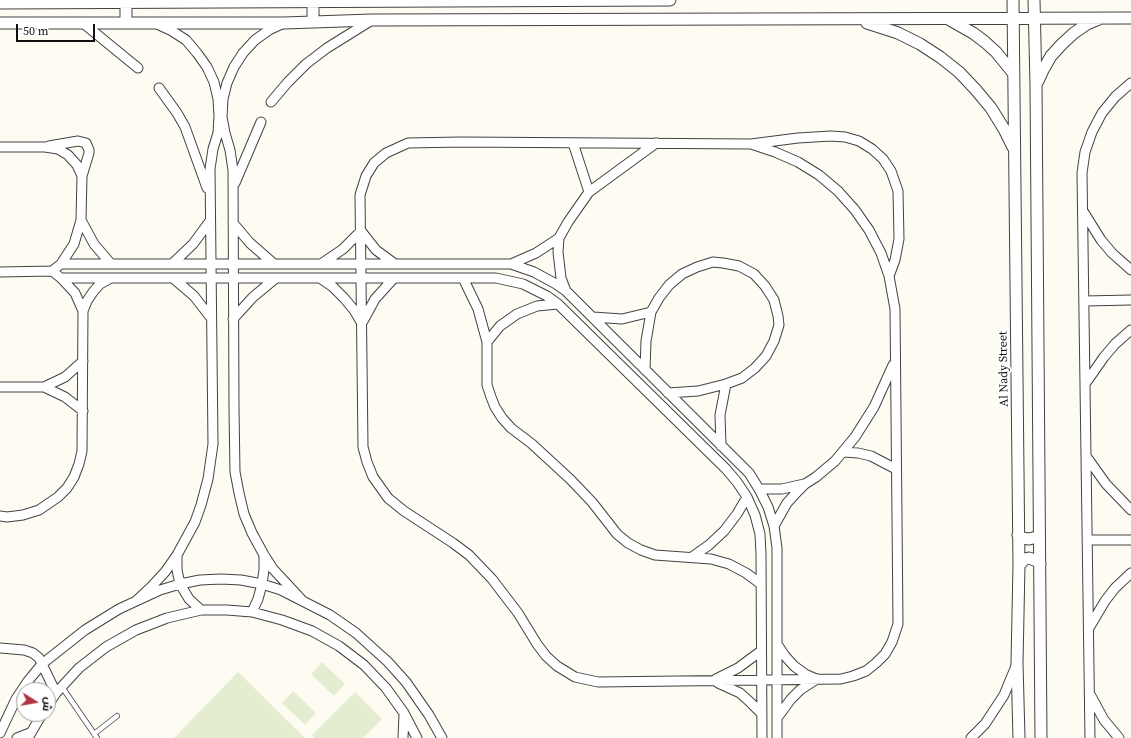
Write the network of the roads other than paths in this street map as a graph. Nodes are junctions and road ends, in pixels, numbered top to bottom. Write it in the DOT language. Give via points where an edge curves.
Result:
graph roads {
  1 [pos="670,0"];
  2 [pos="1013,0"];
  3 [pos="1034,0"];
  4 [pos="313,2"];
  5 [pos="0,3"];
  6 [pos="126,3"];
  7 [pos="1014,18"];
  8 [pos="1035,18"];
  9 [pos="1102,18"];
  10 [pos="1131,18"];
  11 [pos="852,19"];
  12 [pos="948,19"];
  13 [pos="372,20"];
  14 [pos="313,22"];
  15 [pos="0,23"];
  16 [pos="84,23"];
  17 [pos="126,23"];
  18 [pos="157,23"];
  19 [pos="284,23"];
  20 [pos="138,68"];
  21 [pos="1014,74"];
  22 [pos="1131,83"];
  23 [pos="1036,85"];
  24 [pos="159,88"];
  25 [pos="272,102"];
  26 [pos="261,122"];
  27 [pos="573,143"];
  28 [pos="656,143"];
  29 [pos="751,144"];
  30 [pos="0,147"];
  31 [pos="45,147"];
  32 [pos="1015,150"];
  33 [pos="82,176"];
  34 [pos="233,188"];
  35 [pos="590,192"];
  36 [pos="210,196"];
  37 [pos="1082,209"];
  38 [pos="82,220"];
  39 [pos="210,221"];
  40 [pos="233,223"];
  41 [pos="361,231"];
  42 [pos="559,238"];
  43 [pos="61,264"];
  44 [pos="111,264"];
  45 [pos="172,264"];
  46 [pos="211,264"];
  47 [pos="233,264"];
  48 [pos="274,264"];
  49 [pos="321,264"];
  50 [pos="361,264"];
  51 [pos="395,264"];
  52 [pos="511,264"];
  53 [pos="1131,270"];
  54 [pos="52,271"];
  55 [pos="0,272"];
  56 [pos="889,276"];
  57 [pos="61,278"];
  58 [pos="109,278"];
  59 [pos="173,278"];
  60 [pos="211,278"];
  61 [pos="233,278"];
  62 [pos="276,278"];
  63 [pos="320,278"];
  64 [pos="361,278"];
  65 [pos="394,278"];
  66 [pos="463,278"];
  67 [pos="566,291"];
  68 [pos="1084,300"];
  69 [pos="1131,300"];
  70 [pos="558,304"];
  71 [pos="83,311"];
  72 [pos="651,312"];
  73 [pos="593,317"];
  74 [pos="211,318"];
  75 [pos="233,319"];
  76 [pos="362,324"];
  77 [pos="1131,330"];
  78 [pos="487,342"];
  79 [pos="895,358"];
  80 [pos="83,361"];
  81 [pos="645,370"];
  82 [pos="726,384"];
  83 [pos="1085,386"];
  84 [pos="0,387"];
  85 [pos="44,387"];
  86 [pos="668,393"];
  87 [pos="83,411"];
  88 [pos="721,446"];
  89 [pos="844,452"];
  90 [pos="1086,455"];
  91 [pos="896,469"];
  92 [pos="805,484"];
  93 [pos="759,489"];
  94 [pos="747,497"];
  95 [pos="1131,510"];
  96 [pos="0,516"];
  97 [pos="774,526"];
  98 [pos="1040,534"];
  99 [pos="1018,535"];
  100 [pos="1087,540"];
  101 [pos="1131,540"];
  102 [pos="177,555"];
  103 [pos="264,555"];
  104 [pos="692,557"];
  105 [pos="1040,564"];
  106 [pos="1019,565"];
  107 [pos="1131,572"];
  108 [pos="180,584"];
  109 [pos="262,584"];
  110 [pos="761,584"];
  111 [pos="301,599"];
  112 [pos="136,600"];
  113 [pos="200,610"];
  114 [pos="252,612"];
  115 [pos="1088,629"];
  116 [pos="777,644"];
  117 [pos="0,648"];
  118 [pos="762,651"];
  119 [pos="1018,663"];
  120 [pos="42,664"];
  121 [pos="817,679"];
  122 [pos="762,680"];
  123 [pos="777,680"];
  124 [pos="712,681"];
  125 [pos="59,690"];
  126 [pos="1089,691"];
  127 [pos="56,694"];
  128 [pos="404,713"];
  129 [pos="762,714"];
  130 [pos="117,716"];
  131 [pos="777,718"];
  132 [pos="37,722"];
  133 [pos="0,733"];
  134 [pos="29,736"];
  135 [pos="96,736"];
  136 [pos="17,738"];
  137 [pos="403,738"];
  138 [pos="417,738"];
  139 [pos="442,738"];
  140 [pos="762,738"];
  141 [pos="777,738"];
  142 [pos="971,738"];
  143 [pos="1019,738"];
  144 [pos="1041,738"];
  145 [pos="1090,738"];
  146 [pos="1119,738"];
  1 -- 4 [label="street"];
  2 -- 7 [label="street, Al Nady Street"];
  3 -- 8 [label="street"];
  4 -- 6 [label="street"];
  4 -- 14 [label="street"];
  5 -- 6 [label="street"];
  6 -- 17 [label="street"];
  7 -- 8 [label="street"];
  7 -- 12 [label="street"];
  7 -- 21 [label="street, Al Nady Street"];
  8 -- 9 [label="street"];
  8 -- 23 [label="street"];
  9 -- 10 [label="street"];
  9 -- 23 [label="street" via="1078,30 1062,44 1042,70"];
  11 -- 12 [label="street"];
  11 -- 13 [label="street"];
  11 -- 32 [label="street" via="898,33 940,57 976,90 991,108"];
  12 -- 21 [label="street" via="985,42"];
  13 -- 14 [label="street"];
  13 -- 25 [label="street" via="306,64"];
  14 -- 19 [label="street"];
  15 -- 16 [label="street"];
  16 -- 17 [label="street"];
  16 -- 20 [label="street"];
  17 -- 18 [label="street"];
  18 -- 19 [label="street"];
  18 -- 36 [label="street" via="190,44 207,67 214,82 219,116 218,133 211,160"];
  19 -- 34 [label="street" via="269,30 243,52 227,83 222,116 232,160"];
  21 -- 32 [label="street, Al Nady Street"];
  22 -- 37 [label="street" via="1102,113 1092,132 1085,152 1082,173"];
  23 -- 98 [label="street"];
  24 -- 36 [label="street" via="185,127"];
  26 -- 34 [label="street"];
  27 -- 28 [label="street"];
  27 -- 35 [label="street"];
  27 -- 41 [label="street" via="453,143 400,146 374,163 366,176 360,195"];
  28 -- 29 [label="street"];
  28 -- 35 [label="street"];
  29 -- 56 [label="street" via="798,162 838,192 869,230"];
  29 -- 56 [label="street" via="798,138 845,137 866,145 883,159 894,176 899,206 899,239"];
  30 -- 31 [label="street"];
  31 -- 33 [label="street" via="58,149 68,155 77,164"];
  31 -- 33 [label="street" via="78,141 86,143 89,153"];
  32 -- 99 [label="street, Al Nady Street"];
  33 -- 38 [label="street"];
  34 -- 40 [label="street"];
  35 -- 42 [label="street"];
  36 -- 39 [label="street"];
  37 -- 53 [label="street" via="1101,240"];
  37 -- 68 [label="street"];
  38 -- 43 [label="street" via="74,244"];
  38 -- 44 [label="street" via="94,244"];
  39 -- 45 [label="street" via="193,244"];
  39 -- 46 [label="street"];
  40 -- 47 [label="street"];
  40 -- 48 [label="street" via="250,243"];
  41 -- 49 [label="street" via="343,250"];
  41 -- 50 [label="street"];
  41 -- 51 [label="street" via="376,250"];
  42 -- 52 [label="street" via="536,253"];
  42 -- 67 [label="street" via="559,265"];
  43 -- 44 [label="street"];
  43 -- 54 [label="street"];
  44 -- 45 [label="street"];
  45 -- 46 [label="street"];
  46 -- 47 [label="street"];
  46 -- 60 [label="street"];
  47 -- 48 [label="street"];
  47 -- 61 [label="street"];
  48 -- 49 [label="street"];
  49 -- 50 [label="street"];
  50 -- 51 [label="street"];
  50 -- 64 [label="street"];
  51 -- 52 [label="street"];
  52 -- 67 [label="street" via="545,278"];
  54 -- 55 [label="street"];
  54 -- 57 [label="street"];
  56 -- 79 [label="street" via="895,309"];
  57 -- 58 [label="street"];
  57 -- 71 [label="street" via="75,293"];
  58 -- 59 [label="street"];
  58 -- 71 [label="street" via="93,292"];
  59 -- 60 [label="street"];
  59 -- 74 [label="street" via="194,296"];
  60 -- 61 [label="street"];
  60 -- 74 [label="street"];
  61 -- 62 [label="street"];
  61 -- 75 [label="street"];
  62 -- 63 [label="street"];
  62 -- 75 [label="street" via="253,297"];
  63 -- 64 [label="street"];
  63 -- 76 [label="street" via="344,298"];
  64 -- 65 [label="street"];
  64 -- 76 [label="street"];
  65 -- 66 [label="street"];
  65 -- 76 [label="street" via="375,299"];
  66 -- 70 [label="street" via="510,280 535,289"];
  66 -- 78 [label="street" via="478,309"];
  67 -- 73 [label="street"];
  68 -- 69 [label="street"];
  68 -- 83 [label="street"];
  70 -- 78 [label="street" via="537,306 517,314 500,326"];
  70 -- 94 [label="street" via="726,469"];
  71 -- 80 [label="street"];
  72 -- 73 [label="street" via="622,318"];
  72 -- 81 [label="street"];
  72 -- 82 [label="street" via="669,285 682,274 697,267 712,262 723,263 739,266 754,274 766,286 774,300 779,325 766,356 742,378"];
  73 -- 81 [label="street"];
  74 -- 102 [label="street" via="211,461 195,522"];
  75 -- 103 [label="street" via="236,472 244,514"];
  76 -- 124 [label="street" via="363,447 373,477 388,498 469,555 511,603 546,656 570,674 598,682"];
  77 -- 83 [label="street" via="1104,357"];
  78 -- 104 [label="street" via="487,385 490,397 511,428 542,452 570,479 617,534 628,543 655,555"];
  79 -- 89 [label="street" via="874,407"];
  79 -- 91 [label="street"];
  80 -- 85 [label="street" via="65,377"];
  80 -- 87 [label="street"];
  81 -- 86 [label="street"];
  82 -- 86 [label="street" via="698,391"];
  82 -- 88 [label="street" via="720,415"];
  83 -- 90 [label="street"];
  84 -- 85 [label="street"];
  85 -- 87 [label="street"];
  86 -- 88 [label="street"];
  87 -- 96 [label="street" via="81,456 67,488 39,510 23,515"];
  88 -- 93 [label="street" via="749,473"];
  89 -- 91 [label="street" via="871,456"];
  89 -- 92 [label="street"];
  90 -- 95 [label="street" via="1106,484"];
  90 -- 100 [label="street"];
  91 -- 121 [label="street" via="898,624 892,642 885,654 866,671 841,679"];
  92 -- 93 [label="street" via="782,489"];
  92 -- 97 [label="street" via="787,503"];
  93 -- 97 [label="street"];
  94 -- 104 [label="street" via="724,531"];
  94 -- 110 [label="street" via="760,534"];
  97 -- 116 [label="street" via="777,548"];
  98 -- 99 [label="street" via="1029,539"];
  98 -- 105 [label="street"];
  99 -- 106 [label="street, Al Nady Street"];
  100 -- 101 [label="street"];
  100 -- 115 [label="street"];
  102 -- 108 [label="street"];
  102 -- 112 [label="street" via="151,587"];
  103 -- 109 [label="street"];
  103 -- 111 [label="street" via="273,569"];
  104 -- 110 [label="street" via="729,564"];
  105 -- 106 [label="street" via="1029,558"];
  105 -- 144 [label="street"];
  106 -- 119 [label="street, Al Nady Street"];
  107 -- 115 [label="street" via="1105,601"];
  108 -- 109 [label="street" via="221,579"];
  108 -- 112 [label="street"];
  108 -- 113 [label="street" via="188,598"];
  109 -- 111 [label="street"];
  109 -- 114 [label="street"];
  110 -- 118 [label="street"];
  111 -- 139 [label="street" via="356,633 388,662 421,703"];
  112 -- 120 [label="street" via="85,630"];
  113 -- 114 [label="street"];
  113 -- 125 [label="street" via="167,618 136,630 106,647 79,668"];
  114 -- 128 [label="street" via="312,630 339,646 364,665 386,688"];
  115 -- 126 [label="street"];
  116 -- 121 [label="street" via="794,666"];
  116 -- 123 [label="street"];
  117 -- 120 [label="street" via="33,653"];
  118 -- 122 [label="street"];
  118 -- 124 [label="street" via="738,668"];
  119 -- 142 [label="street" via="1004,695 985,724"];
  119 -- 143 [label="street, Al Nady Street"];
  120 -- 125 [label="street"];
  120 -- 133 [label="street" via="16,699"];
  121 -- 123 [label="street"];
  121 -- 131 [label="street" via="800,690"];
  122 -- 123 [label="street"];
  122 -- 124 [label="street"];
  122 -- 129 [label="street"];
  123 -- 131 [label="street"];
  124 -- 129 [label="street" via="740,693"];
  125 -- 127 [label="street"];
  125 -- 135 [label="lane"];
  126 -- 145 [label="street"];
  126 -- 146 [label="street" via="1104,720"];
  128 -- 137 [label="street"];
  128 -- 138 [label="street"];
  129 -- 140 [label="street"];
  130 -- 135 [label="lane"];
  131 -- 141 [label="street"];
  132 -- 134 [label="street"];
  134 -- 136 [label="street"];
}
